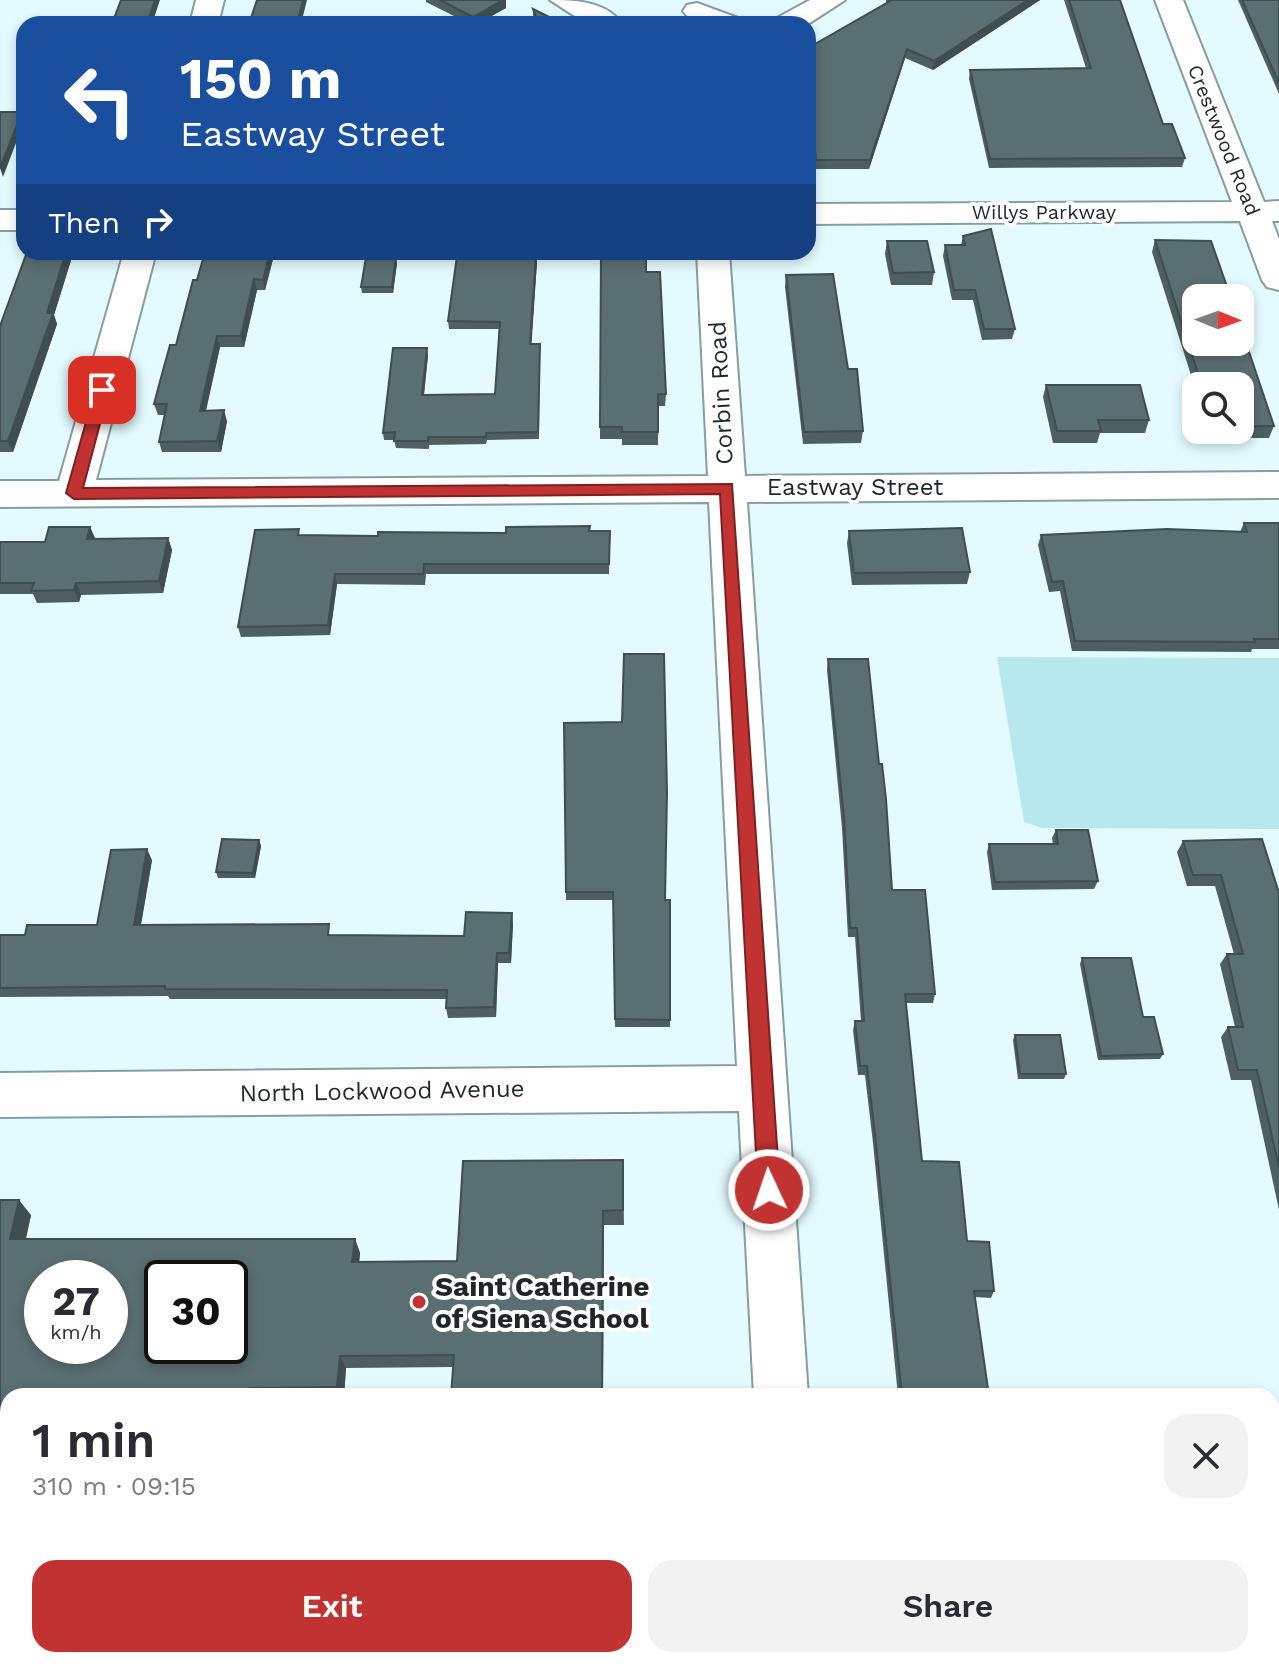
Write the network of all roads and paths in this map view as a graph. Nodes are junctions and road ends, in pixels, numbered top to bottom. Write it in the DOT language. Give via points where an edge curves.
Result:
graph roads {
  1 [pos="564,0"];
  2 [pos="831,0"];
  3 [pos="1169,0"];
  4 [pos="697,5"];
  5 [pos="593,16"];
  6 [pos="715,16"];
  7 [pos="802,16"];
  8 [pos="1266,211"];
  9 [pos="816,214"];
  10 [pos="138,260"];
  11 [pos="713,260"];
  12 [pos="1279,280"];
  13 [pos="1279,485"];
  14 [pos="727,488"];
  15 [pos="74,493"];
  16 [pos="0,494"];
  17 [pos="763,1088"];
  18 [pos="0,1095"];
  19 [pos="781,1388"];
  1 -- 5 [label="street"];
  2 -- 7 [label="street"];
  3 -- 8 [label="street, Crestwood Road"];
  4 -- 6 [label="street"];
  8 -- 9 [label="street, Willys Parkway"];
  8 -- 12 [label="street, Crestwood Road"];
  10 -- 15 [label="street"];
  11 -- 14 [label="street, Corbin Road"];
  13 -- 14 [label="street, Eastway Street"];
  14 -- 15 [label="street, Eastway Street"];
  14 -- 17 [label="street, Corbin Road"];
  15 -- 16 [label="street, Eastway Street"];
  17 -- 18 [label="street, North Lockwood Avenue"];
  17 -- 19 [label="street, Corbin Road"];
}
